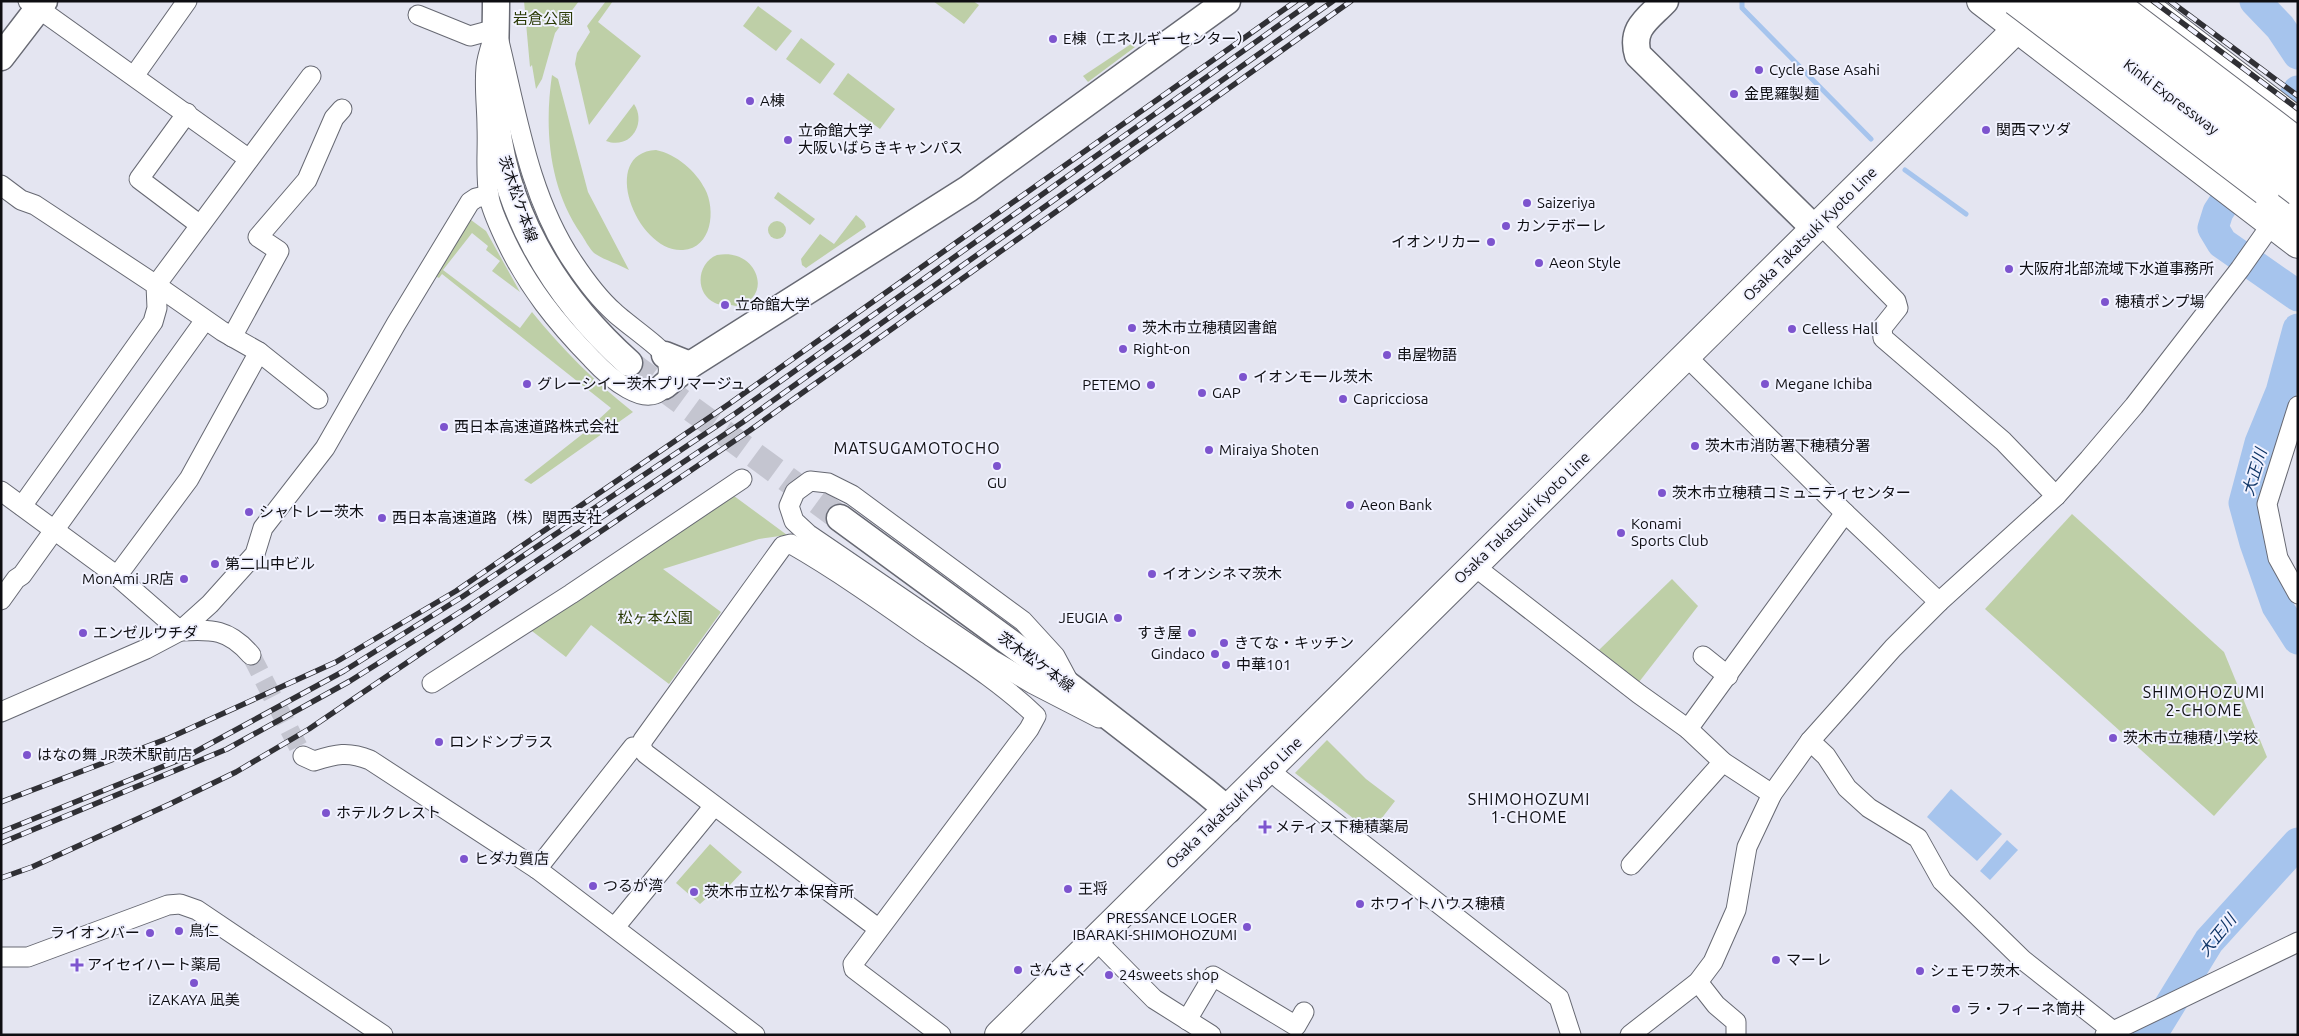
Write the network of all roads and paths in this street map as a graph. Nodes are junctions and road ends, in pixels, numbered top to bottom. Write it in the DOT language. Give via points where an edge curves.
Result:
graph roads {
  1 [pos="187,1"];
  2 [pos="496,1"];
  3 [pos="1227,1"];
  4 [pos="1665,1"];
  5 [pos="1981,1"];
  6 [pos="2015,1"];
  7 [pos="2045,1"];
  8 [pos="2080,1"];
  9 [pos="2112,1"];
  10 [pos="2140,1"];
  11 [pos="37,4"];
  12 [pos="418,15"];
  13 [pos="496,29"];
  14 [pos="2017,29"];
  15 [pos="1,57"];
  16 [pos="134,76"];
  17 [pos="311,76"];
  18 [pos="2250,84"];
  19 [pos="342,110"];
  20 [pos="187,113"];
  21 [pos="2298,122"];
  22 [pos="2298,142"];
  23 [pos="249,159"];
  24 [pos="2190,163"];
  25 [pos="2298,165"];
  26 [pos="1,185"];
  27 [pos="2298,192"];
  28 [pos="488,195"];
  29 [pos="2298,215"];
  30 [pos="200,225"];
  31 [pos="2271,225"];
  32 [pos="1818,226"];
  33 [pos="2298,244"];
  34 [pos="156,285"];
  35 [pos="205,320"];
  36 [pos="232,337"];
  37 [pos="258,352"];
  38 [pos="665,355"];
  39 [pos="1686,356"];
  40 [pos="629,363"];
  41 [pos="690,365"];
  42 [pos="664,386"];
  43 [pos="318,399"];
  44 [pos="2298,406"];
  45 [pos="742,479"];
  46 [pos="1,491"];
  47 [pos="2056,496"];
  48 [pos="22,506"];
  49 [pos="1844,513"];
  50 [pos="840,518"];
  51 [pos="54,529"];
  52 [pos="1474,566"];
  53 [pos="117,576"];
  54 [pos="2298,594"];
  55 [pos="1,600"];
  56 [pos="1939,602"];
  57 [pos="180,631"];
  58 [pos="250,655"];
  59 [pos="1703,656"];
  60 [pos="1728,676"];
  61 [pos="432,682"];
  62 [pos="1072,688"];
  63 [pos="1,712"];
  64 [pos="1125,729"];
  65 [pos="1688,729"];
  66 [pos="1810,741"];
  67 [pos="642,748"];
  68 [pos="303,756"];
  69 [pos="1723,762"];
  70 [pos="1269,769"];
  71 [pos="1772,794"];
  72 [pos="714,806"];
  73 [pos="1228,810"];
  74 [pos="1631,865"];
  75 [pos="537,869"];
  76 [pos="615,927"];
  77 [pos="879,928"];
  78 [pos="1095,939"];
  79 [pos="2298,942"];
  80 [pos="1,957"];
  81 [pos="1698,982"];
  82 [pos="1187,1020"];
  83 [pos="1297,1024"];
  84 [pos="2109,1033"];
  85 [pos="383,1035"];
  86 [pos="754,1035"];
  87 [pos="941,1035"];
  88 [pos="999,1035"];
  89 [pos="1211,1035"];
  90 [pos="1571,1035"];
  91 [pos="1630,1035"];
  92 [pos="1736,1035"];
  1 -- 16 [label="street"];
  2 -- 13 [label="street, 茨木松ケ本線"];
  3 -- 41 [label="street" via="968,190"];
  4 -- 32 [label="street" via="1639,28 1634,42 1638,55"];
  5 -- 14 [label="main road"];
  6 -- 29 [label="main road, bridge"];
  7 -- 14 [label="main road, Osaka Takatsuki Kyoto Line"];
  7 -- 27 [label="main road, Kinki Expressway, bridge"];
  8 -- 25 [label="main road, Kinki Expressway, bridge"];
  9 -- 22 [label="main road, bridge"];
  10 -- 18 [label="main road"];
  11 -- 15 [label="street"];
  11 -- 16 [label="street"];
  12 -- 13 [label="street" via="470,36"];
  13 -- 28 [label="street" via="486,66"];
  13 -- 38 [label="street" via="530,165 556,234 601,299"];
  13 -- 40 [label="street, 茨木松ケ本線" via="495,104 500,148 524,223 536,250 567,298 593,329"];
  14 -- 24 [label="main road"];
  14 -- 32 [label="main road, Osaka Takatsuki Kyoto Line"];
  16 -- 20 [label="street"];
  17 -- 23 [label="street"];
  18 -- 21 [label="main road"];
  18 -- 24 [label="main road"];
  19 -- 36 [label="street" via="334,118 307,180 258,237 279,251"];
  20 -- 23 [label="street"];
  20 -- 30 [label="street" via="139,179"];
  23 -- 30 [label="street"];
  24 -- 31 [label="main road"];
  26 -- 34 [label="street"];
  28 -- 42 [label="street" via="495,218 534,293 566,332 631,392 652,394"];
  28 -- 57 [label="street" via="470,202 325,448 263,528 255,554 210,604"];
  30 -- 34 [label="street"];
  31 -- 33 [label="main road"];
  31 -- 47 [label="street" via="2134,406"];
  32 -- 39 [label="main road, Osaka Takatsuki Kyoto Line"];
  32 -- 47 [label="street" via="1896,301 1898,308 1882,328 1882,338 2003,441"];
  34 -- 35 [label="street"];
  34 -- 48 [label="street" via="157,308 152,322"];
  35 -- 36 [label="street"];
  35 -- 51 [label="street"];
  36 -- 37 [label="street"];
  37 -- 43 [label="street"];
  37 -- 53 [label="street" via="189,479"];
  38 -- 41 [label="street"];
  38 -- 42 [label="street" via="668,370"];
  39 -- 49 [label="street"];
  39 -- 52 [label="main road, Osaka Takatsuki Kyoto Line"];
  41 -- 42 [label="street"];
  44 -- 54 [label="street" via="2267,504 2278,558"];
  45 -- 61 [label="street" via="571,594"];
  46 -- 48 [label="street"];
  47 -- 56 [label="street"];
  48 -- 51 [label="street"];
  49 -- 56 [label="street"];
  49 -- 60 [label="street"];
  50 -- 62 [label="street, 茨木松ケ本線"];
  51 -- 53 [label="street"];
  51 -- 55 [label="street"];
  52 -- 65 [label="street"];
  52 -- 70 [label="main road, Osaka Takatsuki Kyoto Line"];
  53 -- 57 [label="street"];
  56 -- 66 [label="street"];
  57 -- 58 [label="street" via="217,631 232,637"];
  57 -- 63 [label="street"];
  59 -- 60 [label="street"];
  60 -- 65 [label="street"];
  62 -- 64 [label="street, 茨木松ケ本線"];
  62 -- 64 [label="street" via="1055,656 1023,621 852,495 828,483 810,481 795,492 789,506 794,521 808,534 994,661 1085,712"];
  64 -- 73 [label="street, 茨木松ケ本線"];
  65 -- 69 [label="street"];
  66 -- 71 [label="street"];
  66 -- 84 [label="street" via="1826,756 1847,788 1869,808 1918,838 1942,881 2023,960"];
  67 -- 72 [label="street"];
  67 -- 75 [label="street" via="634,746"];
  67 -- 77 [label="street" via="643,740 777,552 790,544 865,590 1025,705 1036,716 1029,729"];
  68 -- 75 [label="street" via="314,761 334,755 355,754"];
  69 -- 71 [label="street"];
  69 -- 74 [label="street"];
  70 -- 73 [label="main road, Osaka Takatsuki Kyoto Line"];
  70 -- 90 [label="street" via="1559,998"];
  71 -- 81 [label="street" via="1747,847 1736,910 1713,962"];
  72 -- 76 [label="street"];
  72 -- 77 [label="street"];
  73 -- 78 [label="main road, Osaka Takatsuki Kyoto Line"];
  75 -- 76 [label="street"];
  76 -- 86 [label="street"];
  77 -- 87 [label="street" via="853,964 854,969"];
  78 -- 82 [label="street" via="1154,999"];
  78 -- 88 [label="main road, Osaka Takatsuki Kyoto Line"];
  79 -- 84 [label="street"];
  80 -- 85 [label="street" via="28,957 180,904 198,910"];
  81 -- 91 [label="street"];
  81 -- 92 [label="street" via="1716,1005 1736,1022"];
  82 -- 83 [label="street" via="1213,976"];
  82 -- 89 [label="street"];
}
